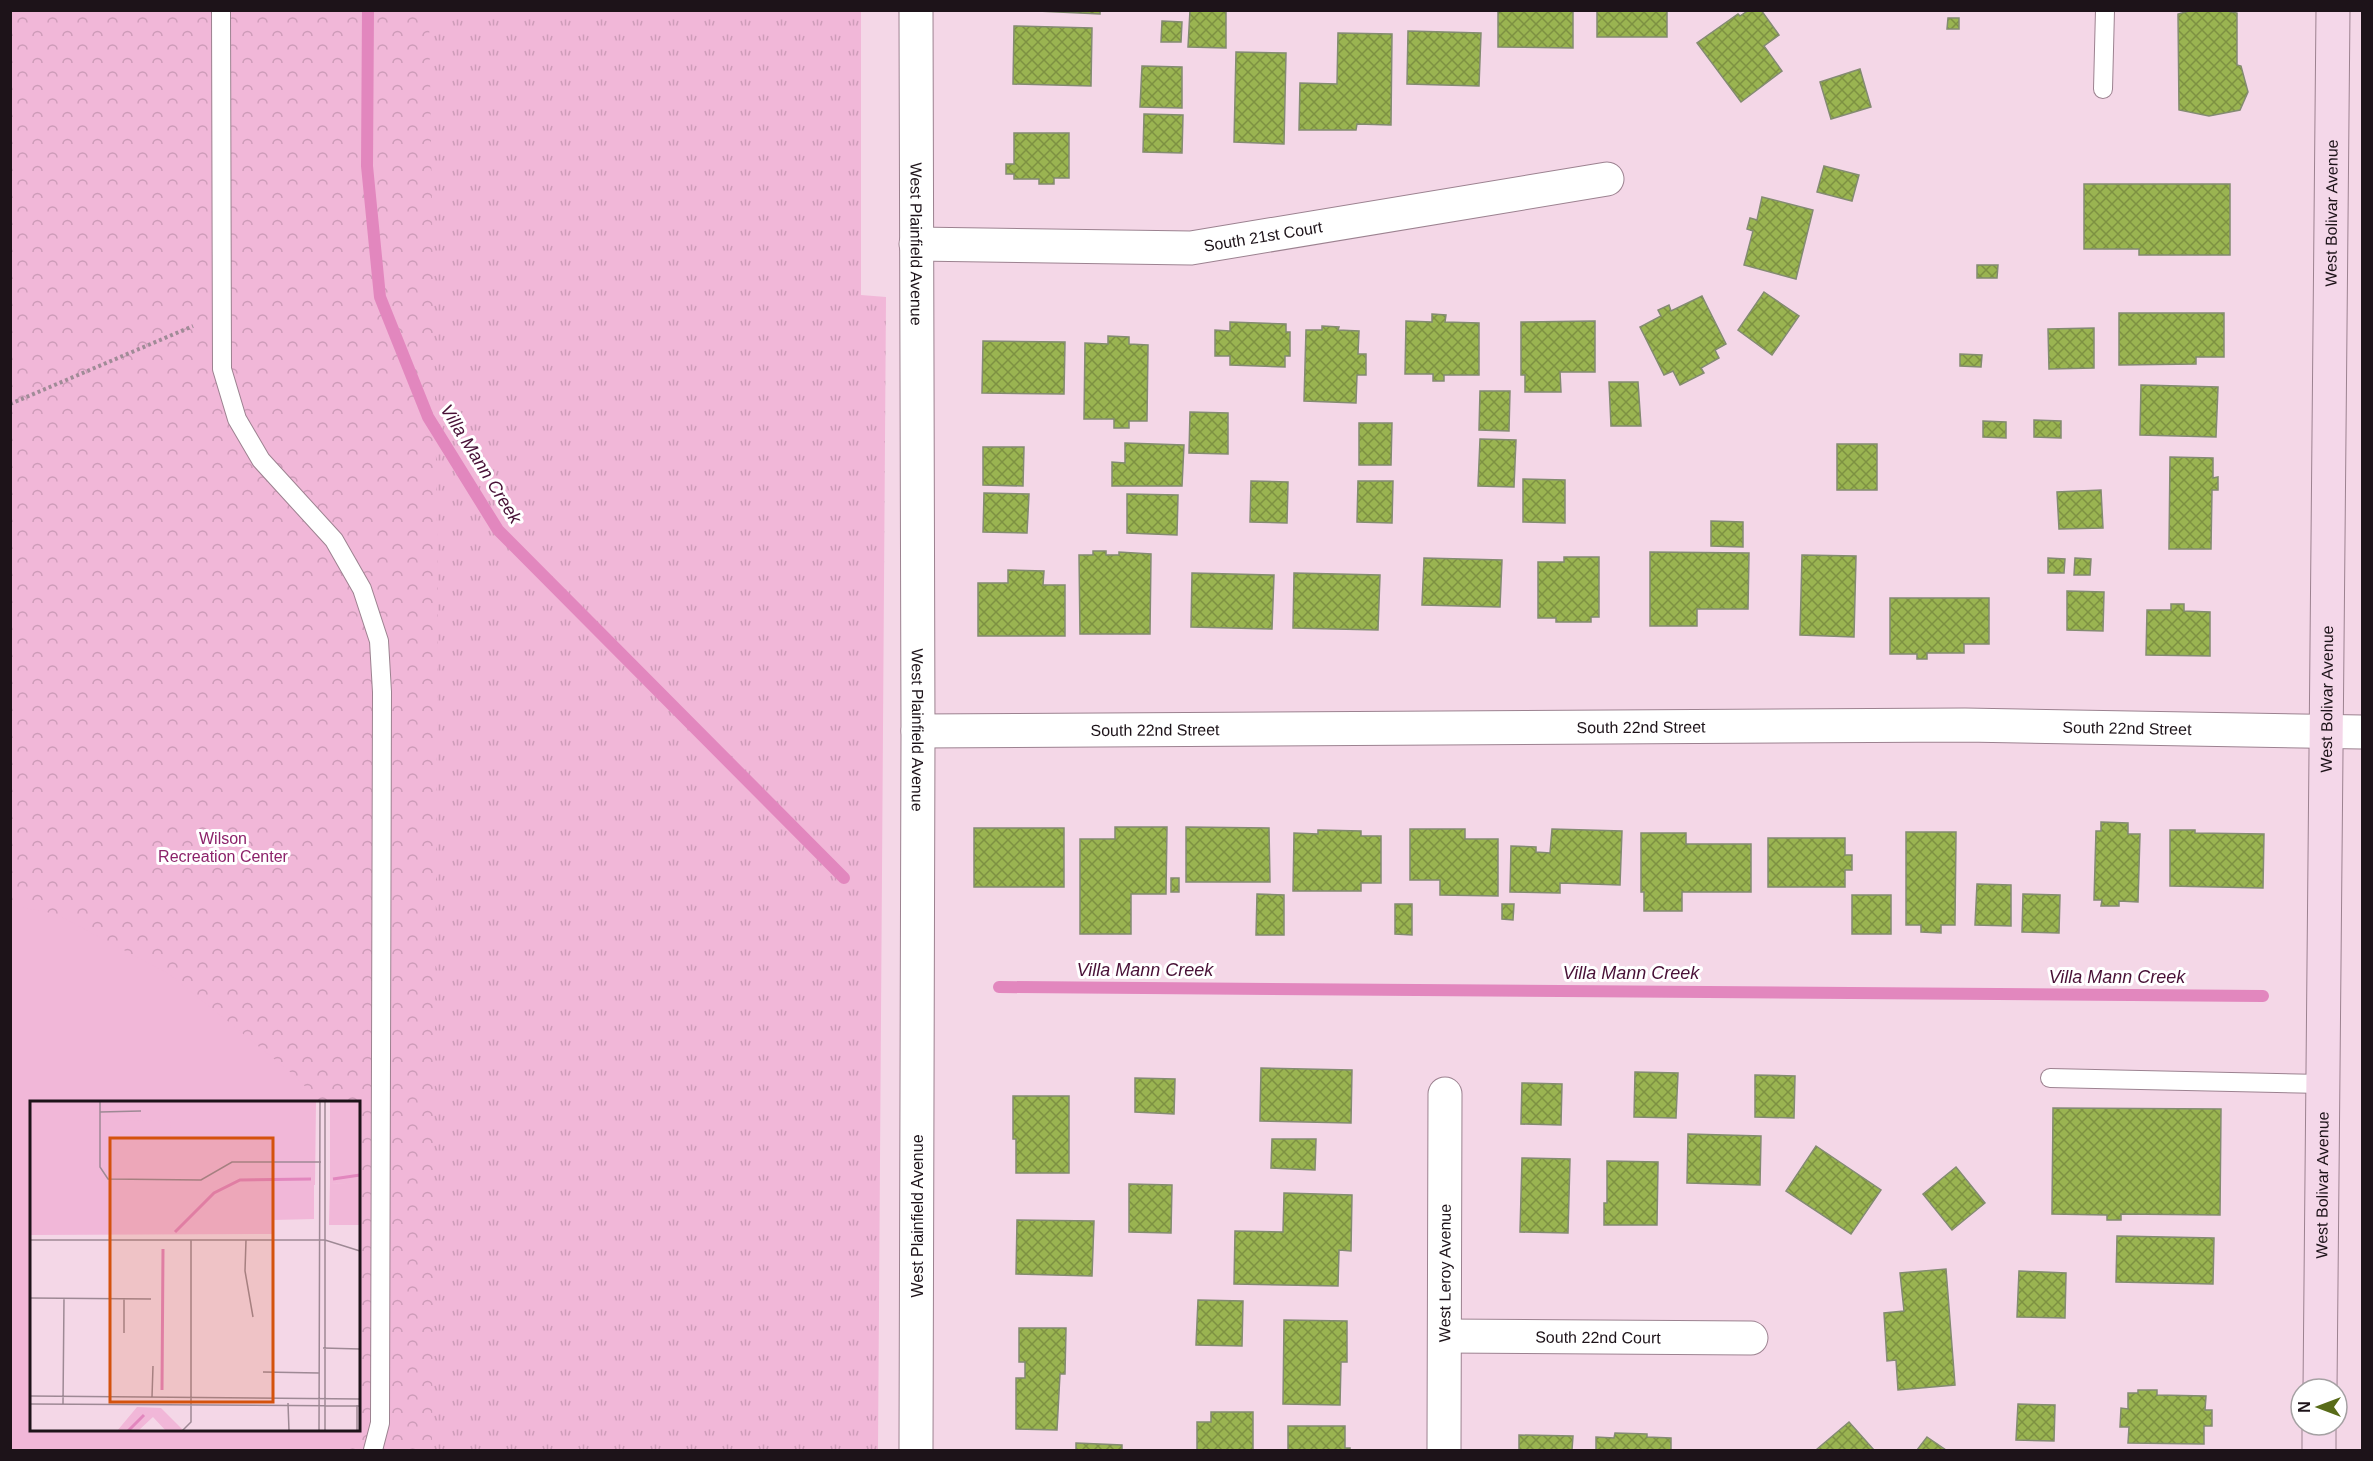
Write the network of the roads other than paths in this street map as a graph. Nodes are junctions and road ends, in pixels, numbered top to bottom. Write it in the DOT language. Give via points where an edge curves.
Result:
graph roads {
  1 [pos="221,10"];
  2 [pos="916,10"];
  3 [pos="2105,10"];
  4 [pos="2333,10"];
  5 [pos="2103,89"];
  6 [pos="1607,180"];
  7 [pos="916,244"];
  8 [pos="918,731"];
  9 [pos="2327,732"];
  10 [pos="2362,732"];
  11 [pos="2050,1078"];
  12 [pos="2323,1084"];
  13 [pos="1445,1094"];
  14 [pos="1444,1336"];
  15 [pos="1751,1338"];
  16 [pos="2320,1377"];
  17 [pos="373,1450"];
  18 [pos="916,1450"];
  19 [pos="1444,1450"];
  1 -- 17 [label="lane" via="222,369 237,419 261,460 334,540 362,589 379,641 380,1423"];
  2 -- 7 [label="street, West Plainfield Avenue"];
  3 -- 5 [label="lane"];
  4 -- 9 [label="street, West Bolivar Avenue"];
  6 -- 7 [label="street, South 21st Court" via="1191,248"];
  7 -- 8 [label="street, West Plainfield Avenue"];
  8 -- 9 [label="street, South 22nd Street" via="1965,725"];
  8 -- 18 [label="street, West Plainfield Avenue"];
  9 -- 10 [label="street, South 22nd Street"];
  9 -- 12 [label="street, West Bolivar Avenue"];
  11 -- 12 [label="lane"];
  12 -- 16 [label="street, West Bolivar Avenue"];
  13 -- 14 [label="street, West Leroy Avenue"];
  14 -- 15 [label="street, South 22nd Court"];
  14 -- 19 [label="street, West Leroy Avenue"];
}
